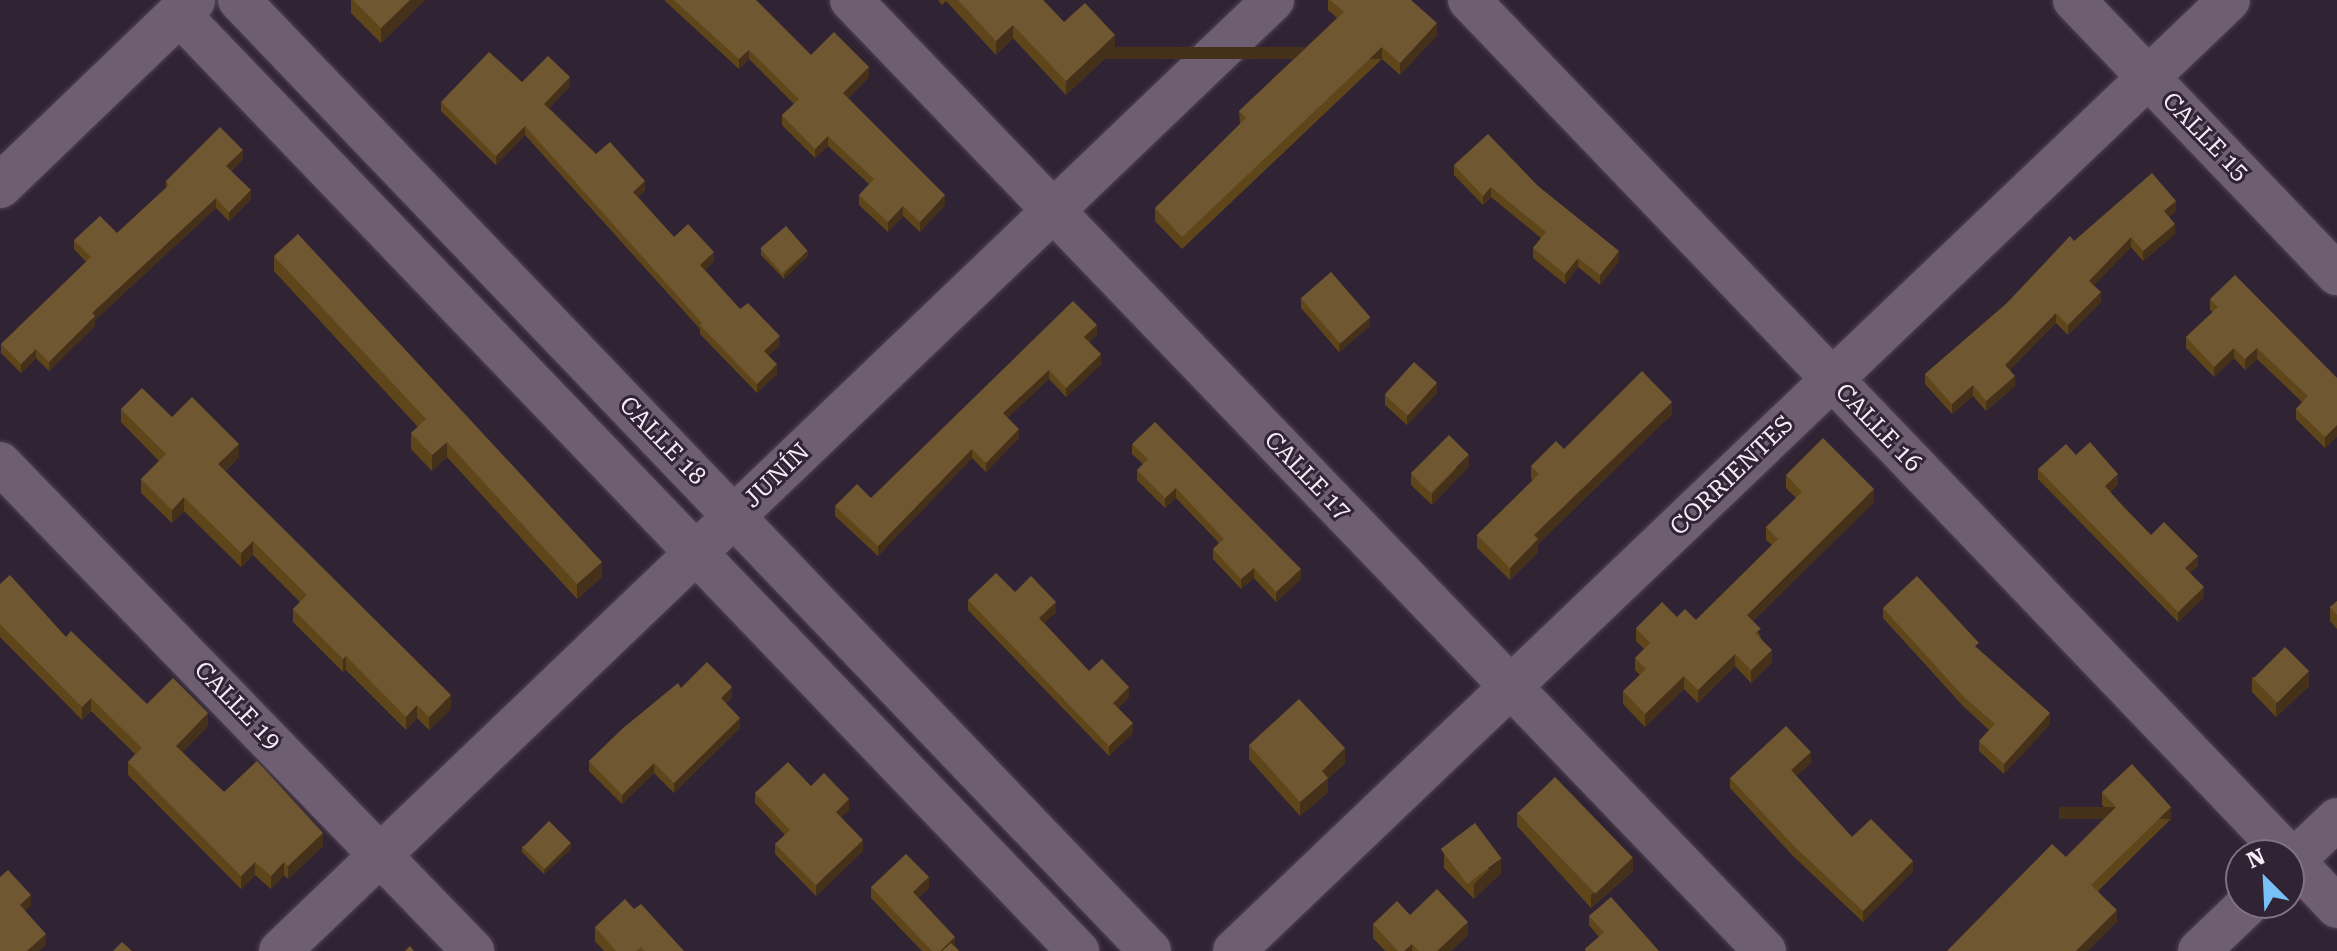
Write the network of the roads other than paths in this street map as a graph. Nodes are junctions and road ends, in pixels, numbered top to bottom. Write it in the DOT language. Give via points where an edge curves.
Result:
graph roads {
  1 [pos="239,0"];
  2 [pos="851,0"];
  3 [pos="1273,0"];
  4 [pos="1469,0"];
  5 [pos="2074,0"];
  6 [pos="2229,0"];
  7 [pos="186,7"];
  8 [pos="2148,78"];
  9 [pos="0,186"];
  10 [pos="1053,211"];
  11 [pos="2337,274"];
  12 [pos="1832,381"];
  13 [pos="0,463"];
  14 [pos="735,517"];
  15 [pos="697,553"];
  16 [pos="1510,688"];
  17 [pos="2337,819"];
  18 [pos="2271,839"];
  19 [pos="2305,846"];
  20 [pos="381,855"];
  21 [pos="2305,874"];
  22 [pos="2337,907"];
  23 [pos="2232,919"];
  24 [pos="280,951"];
  25 [pos="473,951"];
  26 [pos="1078,951"];
  27 [pos="1150,951"];
  28 [pos="1234,951"];
  29 [pos="1765,951"];
  30 [pos="2199,951"];
  1 -- 14 [label="street, CALLE 18"];
  2 -- 10 [label="street, CALLE 17"];
  3 -- 10 [label="street, JUNÍN"];
  4 -- 12 [label="street, CALLE 16"];
  5 -- 8 [label="street, CALLE 15"];
  6 -- 8 [label="street, CORRIENTES"];
  7 -- 9 [label="main road"];
  7 -- 15 [label="street"];
  8 -- 11 [label="street, CALLE 15"];
  8 -- 12 [label="street, CORRIENTES"];
  10 -- 14 [label="street, JUNÍN"];
  10 -- 16 [label="street, CALLE 17"];
  12 -- 16 [label="street, CORRIENTES"];
  12 -- 18 [label="street, CALLE 16"];
  13 -- 20 [label="street, CALLE 19"];
  14 -- 15 [label="street, JUNÍN"];
  14 -- 27 [label="street, CALLE 18"];
  15 -- 20 [label="street, JUNÍN"];
  15 -- 26 [label="street"];
  16 -- 28 [label="street, CORRIENTES"];
  16 -- 29 [label="street, CALLE 17"];
  17 -- 19 [label="street"];
  20 -- 24 [label="street, JUNÍN"];
  20 -- 25 [label="street, CALLE 19"];
  21 -- 22 [label="street, CALLE 16"];
  23 -- 30 [label="street"];
}
